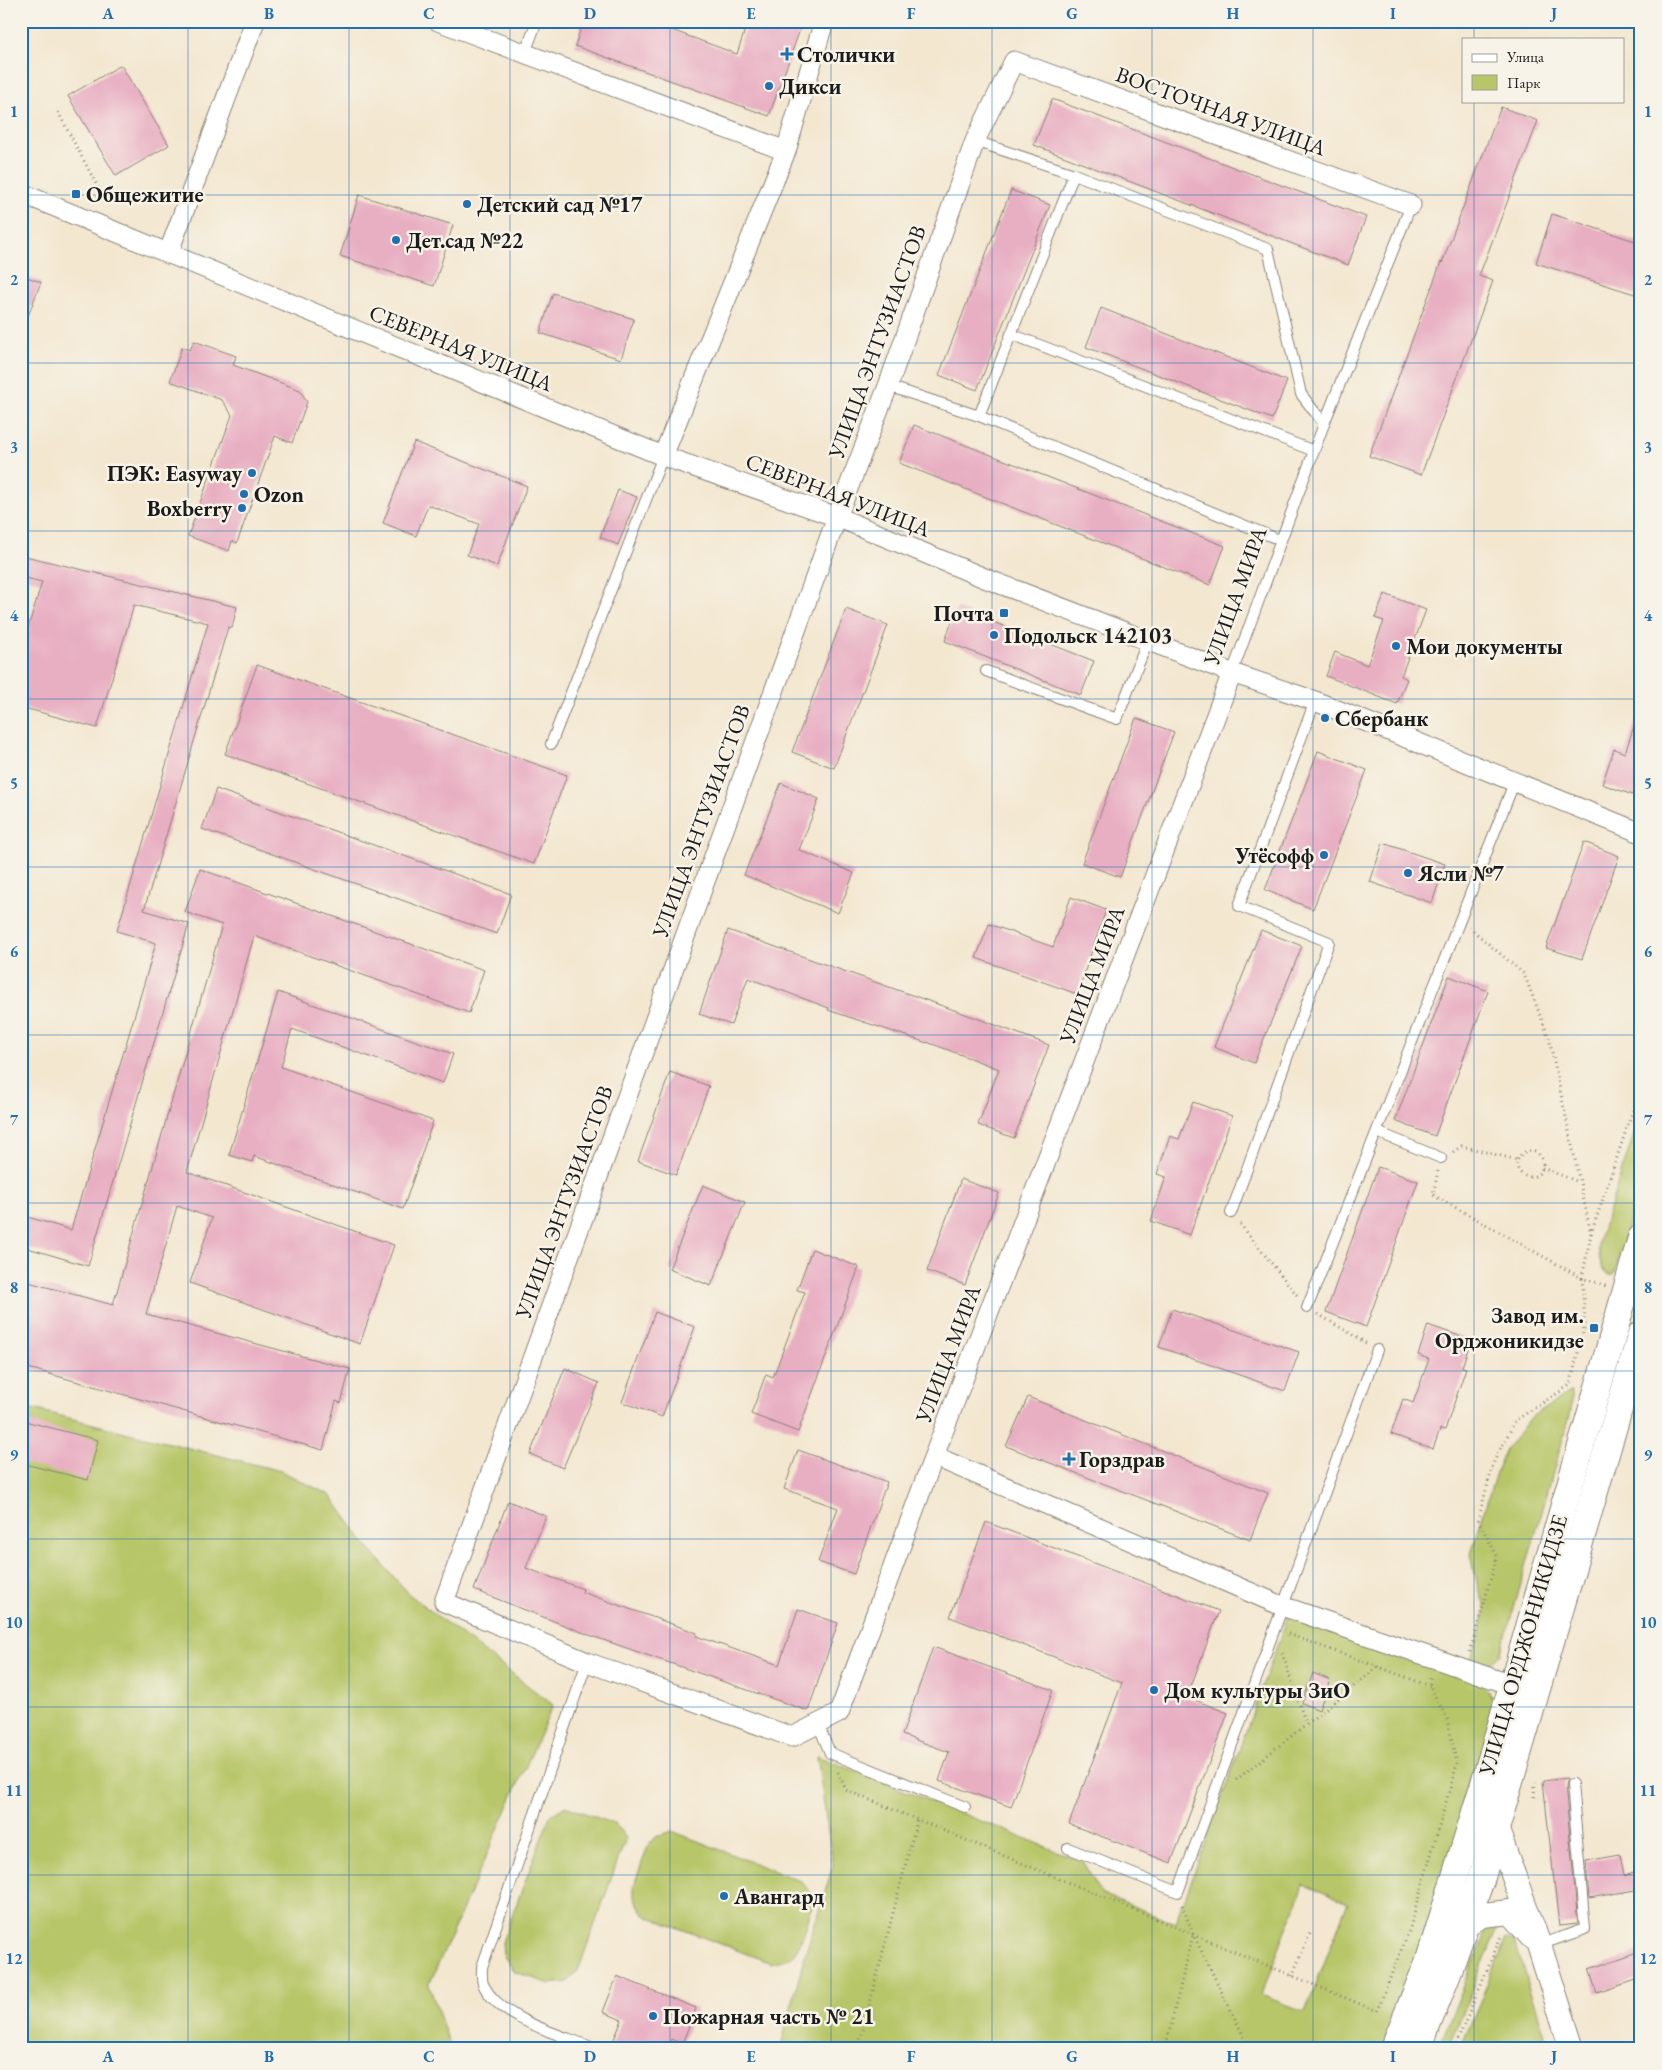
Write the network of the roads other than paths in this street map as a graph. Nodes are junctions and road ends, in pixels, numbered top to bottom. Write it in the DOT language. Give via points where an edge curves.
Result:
graph roads {
  1 [pos="254,21"];
  2 [pos="438,21"];
  3 [pos="537,21"];
  4 [pos="824,21"];
  5 [pos="524,53"];
  6 [pos="1014,61"];
  7 [pos="975,141"];
  8 [pos="786,151"];
  9 [pos="1074,174"];
  10 [pos="21,193"];
  11 [pos="1411,206"];
  12 [pos="168,254"];
  13 [pos="1011,334"];
  14 [pos="888,386"];
  15 [pos="979,416"];
  16 [pos="1324,424"];
  17 [pos="1314,451"];
  18 [pos="664,456"];
  19 [pos="837,517"];
  20 [pos="1280,540"];
  21 [pos="1148,640"];
  22 [pos="986,671"];
  23 [pos="1232,673"];
  24 [pos="1315,701"];
  25 [pos="551,744"];
  26 [pos="1514,782"];
  27 [pos="1641,834"];
  28 [pos="1377,1132"];
  29 [pos="1441,1158"];
  30 [pos="1231,1213"];
  31 [pos="1641,1238"];
  32 [pos="1307,1308"];
  33 [pos="1641,1334"];
  34 [pos="1377,1350"];
  35 [pos="934,1456"];
  36 [pos="1282,1606"];
  37 [pos="587,1662"];
  38 [pos="1511,1686"];
  39 [pos="1536,1693"];
  40 [pos="818,1724"];
  41 [pos="1572,1784"];
  42 [pos="965,1807"];
  43 [pos="1496,1828"];
  44 [pos="1068,1848"];
  45 [pos="1466,1924"];
  46 [pos="1540,1946"];
  47 [pos="596,2049"];
  48 [pos="1393,2049"];
  49 [pos="1418,2049"];
  50 [pos="1572,2049"];
  1 -- 12 [label="street"];
  2 -- 5 [label="street"];
  3 -- 5 [label="lane"];
  4 -- 8 [label="street"];
  5 -- 8 [label="street"];
  6 -- 7 [label="street, УЛИЦА ЭНТУЗИАСТОВ"];
  6 -- 11 [label="street, ВОСТОЧНАЯ УЛИЦА"];
  7 -- 9 [label="lane"];
  7 -- 14 [label="street, УЛИЦА ЭНТУЗИАСТОВ"];
  8 -- 18 [label="street"];
  9 -- 13 [label="lane"];
  9 -- 16 [label="lane" via="1268,249 1301,394"];
  10 -- 12 [label="street, СЕВЕРНАЯ УЛИЦА"];
  11 -- 16 [label="lane, УЛИЦА МИРА"];
  12 -- 18 [label="street, СЕВЕРНАЯ УЛИЦА"];
  13 -- 15 [label="lane"];
  13 -- 17 [label="lane"];
  14 -- 15 [label="lane"];
  14 -- 19 [label="street, УЛИЦА ЭНТУЗИАСТОВ"];
  15 -- 20 [label="lane"];
  16 -- 17 [label="lane, УЛИЦА МИРА"];
  17 -- 20 [label="lane, УЛИЦА МИРА"];
  18 -- 19 [label="street, СЕВЕРНАЯ УЛИЦА"];
  18 -- 25 [label="lane"];
  19 -- 21 [label="street, СЕВЕРНАЯ УЛИЦА"];
  19 -- 37 [label="street, УЛИЦА ЭНТУЗИАСТОВ" via="444,1602"];
  20 -- 23 [label="lane, УЛИЦА МИРА"];
  21 -- 22 [label="lane" via="1117,718"];
  21 -- 23 [label="street, СЕВЕРНАЯ УЛИЦА"];
  23 -- 24 [label="street, СЕВЕРНАЯ УЛИЦА"];
  23 -- 35 [label="street, УЛИЦА МИРА"];
  24 -- 26 [label="street, СЕВЕРНАЯ УЛИЦА"];
  24 -- 30 [label="lane" via="1238,906 1329,942"];
  26 -- 27 [label="street, СЕВЕРНАЯ УЛИЦА"];
  26 -- 28 [label="lane"];
  28 -- 29 [label="lane"];
  28 -- 32 [label="lane"];
  31 -- 38 [label="main road, УЛИЦА ОРДЖОНИКИДЗЕ"];
  33 -- 39 [label="main road, УЛИЦА ОРДЖОНИКИДЗЕ"];
  34 -- 36 [label="lane"];
  35 -- 36 [label="street"];
  35 -- 40 [label="street, УЛИЦА МИРА" via="839,1713"];
  36 -- 38 [label="street"];
  36 -- 44 [label="lane" via="1178,1892"];
  37 -- 40 [label="street, УЛИЦА МИРА" via="792,1737"];
  37 -- 47 [label="lane" via="482,1967 483,1985 496,2004 516,2017"];
  38 -- 39 [label="street"];
  38 -- 48 [label="main road, УЛИЦА ОРДЖОНИКИДЗЕ" via="1429,1960"];
  39 -- 43 [label="main road, УЛИЦА ОРДЖОНИКИДЗЕ"];
  40 -- 42 [label="lane" via="830,1753"];
  41 -- 46 [label="lane" via="1585,1929"];
  43 -- 45 [label="main road, УЛИЦА ОРДЖОНИКИДЗЕ"];
  43 -- 46 [label="street"];
  45 -- 46 [label="street" via="1482,1915 1510,1912"];
  45 -- 49 [label="main road, УЛИЦА ОРДЖОНИКИДЗЕ"];
  46 -- 50 [label="street"];
}
